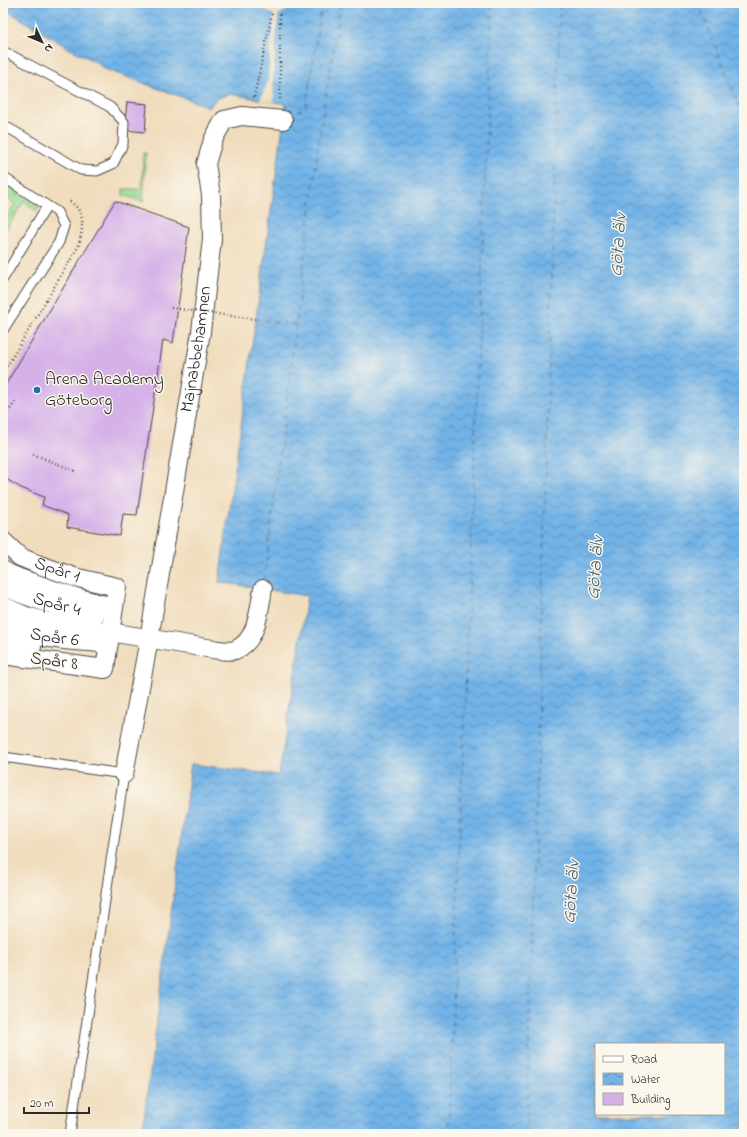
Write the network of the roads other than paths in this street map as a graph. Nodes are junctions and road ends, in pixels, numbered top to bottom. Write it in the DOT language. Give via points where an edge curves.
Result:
graph roads {
  1 [pos="3,51"];
  2 [pos="283,120"];
  3 [pos="3,125"];
  4 [pos="3,177"];
  5 [pos="47,206"];
  6 [pos="3,279"];
  7 [pos="3,330"];
  8 [pos="3,541"];
  9 [pos="3,554"];
  10 [pos="3,570"];
  11 [pos="3,586"];
  12 [pos="263,589"];
  13 [pos="3,606"];
  14 [pos="3,624"];
  15 [pos="111,627"];
  16 [pos="149,639"];
  17 [pos="3,641"];
  18 [pos="3,655"];
  19 [pos="3,757"];
  20 [pos="124,774"];
  21 [pos="70,1134"];
  1 -- 3 [label="lane" via="110,107 124,122 124,144 113,164 97,172 81,170"];
  2 -- 16 [label="street, Majnabbehamnen" via="242,116 224,120 213,140 206,164 211,195 212,239 201,332"];
  4 -- 5 [label="lane"];
  5 -- 6 [label="lane"];
  5 -- 7 [label="lane" via="57,212 64,226 59,242"];
  8 -- 15 [label="street, Spår 1" via="20,556 74,577"];
  9 -- 15 [label="street" via="14,565 72,586"];
  10 -- 15 [label="street" via="48,589 94,603"];
  11 -- 15 [label="street, Spår 4"];
  12 -- 16 [label="street" via="256,626 246,644 234,650"];
  13 -- 15 [label="street" via="49,622"];
  14 -- 15 [label="street, Spår 6" via="21,632 40,636"];
  15 -- 16 [label="street"];
  15 -- 17 [label="street" via="48,650"];
  15 -- 18 [label="street, Spår 8"];
  16 -- 20 [label="street, Majnabbehamnen"];
  19 -- 20 [label="lane"];
  20 -- 21 [label="lane"];
}
